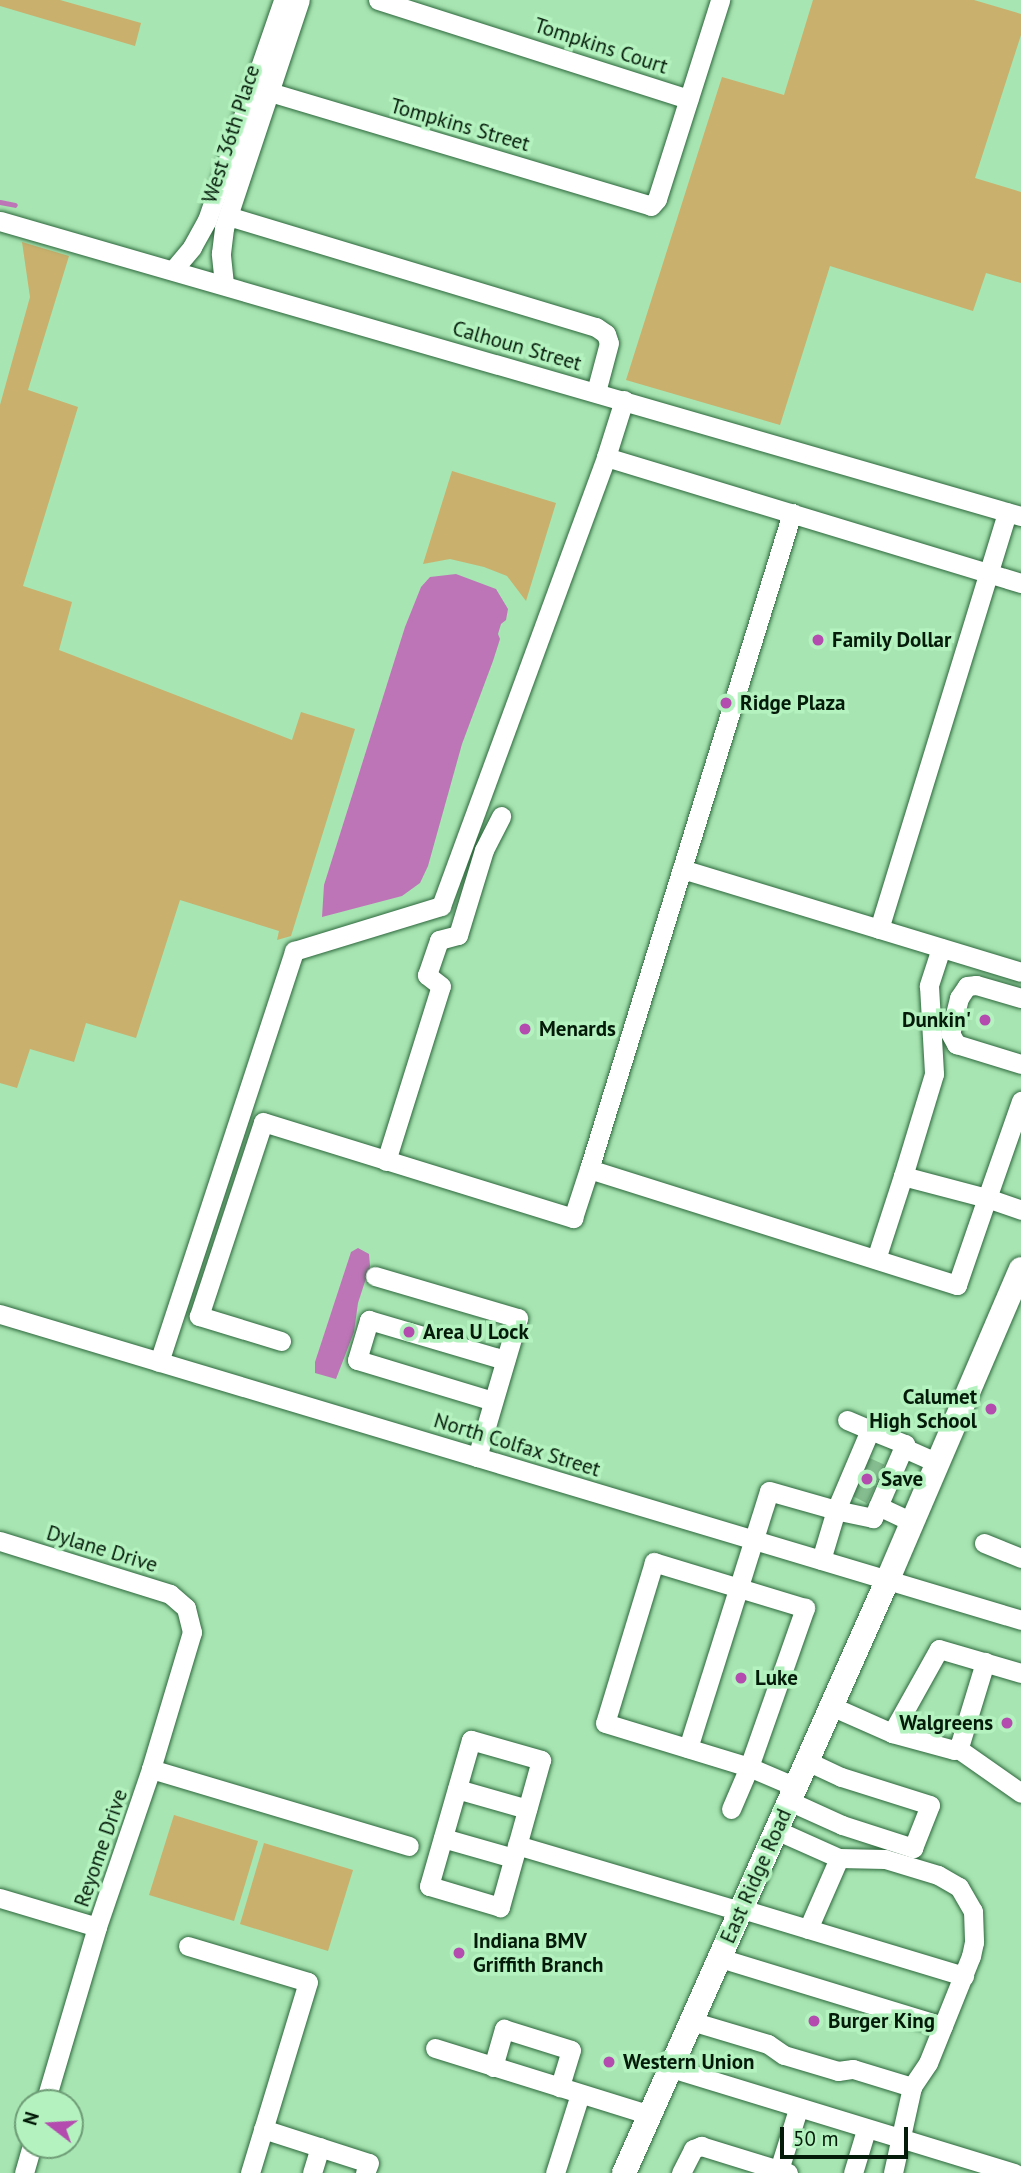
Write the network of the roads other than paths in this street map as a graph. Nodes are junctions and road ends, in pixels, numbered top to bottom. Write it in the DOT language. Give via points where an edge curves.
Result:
graph roads {
  1 [pos="282,0"];
  2 [pos="300,0"];
  3 [pos="378,0"];
  4 [pos="720,0"];
  5 [pos="261,90"];
  6 [pos="689,99"];
  7 [pos="228,216"];
  8 [pos="0,221"];
  9 [pos="173,270"];
  10 [pos="224,284"];
  11 [pos="596,392"];
  12 [pos="624,400"];
  13 [pos="606,457"];
  14 [pos="792,513"];
  15 [pos="1014,514"];
  16 [pos="988,573"];
  17 [pos="1021,583"];
  18 [pos="501,816"];
  19 [pos="682,869"];
  20 [pos="878,929"];
  21 [pos="941,948"];
  22 [pos="1021,972"];
  23 [pos="1021,998"];
  24 [pos="1021,1064"];
  25 [pos="1021,1101"];
  26 [pos="386,1160"];
  27 [pos="589,1169"];
  28 [pos="902,1176"];
  29 [pos="988,1198"];
  30 [pos="1021,1210"];
  31 [pos="876,1259"];
  32 [pos="1021,1269"];
  33 [pos="376,1276"];
  34 [pos="0,1314"];
  35 [pos="281,1341"];
  36 [pos="505,1360"];
  37 [pos="159,1362"];
  38 [pos="493,1401"];
  39 [pos="847,1420"];
  40 [pos="870,1430"];
  41 [pos="904,1448"];
  42 [pos="477,1457"];
  43 [pos="938,1463"];
  44 [pos="873,1469"];
  45 [pos="866,1494"];
  46 [pos="836,1510"];
  47 [pos="912,1522"];
  48 [pos="753,1540"];
  49 [pos="0,1541"];
  50 [pos="984,1543"];
  51 [pos="1021,1558"];
  52 [pos="821,1560"];
  53 [pos="888,1579"];
  54 [pos="738,1588"];
  55 [pos="186,1608"];
  56 [pos="1021,1619"];
  57 [pos="985,1662"];
  58 [pos="1021,1674"];
  59 [pos="831,1706"];
  60 [pos="892,1733"];
  61 [pos="688,1748"];
  62 [pos="957,1748"];
  63 [pos="807,1761"];
  64 [pos="749,1767"];
  65 [pos="151,1769"];
  66 [pos="457,1789"];
  67 [pos="1021,1793"];
  68 [pos="792,1794"];
  69 [pos="527,1809"];
  70 [pos="731,1810"];
  71 [pos="776,1830"];
  72 [pos="443,1838"];
  73 [pos="409,1846"];
  74 [pos="515,1852"];
  75 [pos="839,1858"];
  76 [pos="0,1898"];
  77 [pos="741,1910"];
  78 [pos="97,1927"];
  79 [pos="808,1928"];
  80 [pos="188,1946"];
  81 [pos="720,1958"];
  82 [pos="964,1976"];
  83 [pos="691,2021"];
  84 [pos="943,2026"];
  85 [pos="435,2049"];
  86 [pos="494,2067"];
  87 [pos="671,2068"];
  88 [pos="560,2087"];
  89 [pos="912,2087"];
  90 [pos="49,2089"];
  91 [pos="580,2094"];
  92 [pos="797,2109"];
  93 [pos="650,2115"];
  94 [pos="263,2129"];
  95 [pos="866,2130"];
  96 [pos="903,2138"];
  97 [pos="320,2147"];
  98 [pos="781,2172"];
  99 [pos="250,2173"];
  100 [pos="312,2173"];
  101 [pos="365,2173"];
  102 [pos="555,2173"];
  103 [pos="624,2173"];
  104 [pos="681,2173"];
  105 [pos="853,2173"];
  106 [pos="893,2173"];
  107 [pos="1014,2173"];
  1 -- 5 [label="street, West 36th Place"];
  2 -- 5 [label="street, West 36th Place"];
  3 -- 6 [label="street, Tompkins Court"];
  4 -- 6 [label="street"];
  5 -- 6 [label="street, Tompkins Street" via="647,206 653,205"];
  5 -- 7 [label="street, West 36th Place"];
  5 -- 9 [label="street, West 36th Place" via="207,220"];
  7 -- 10 [label="street, West 36th Place" via="222,244"];
  7 -- 11 [label="street, Calhoun Street" via="590,324 606,334 608,349"];
  8 -- 9 [label="street, Calhoun Street"];
  9 -- 10 [label="street, Calhoun Street"];
  10 -- 11 [label="street, Calhoun Street"];
  11 -- 12 [label="street, Calhoun Street"];
  12 -- 13 [label="street"];
  12 -- 15 [label="street, Calhoun Street"];
  13 -- 14 [label="street"];
  13 -- 37 [label="street" via="441,906 294,951"];
  14 -- 16 [label="street"];
  14 -- 19 [label="street"];
  15 -- 16 [label="street"];
  16 -- 17 [label="street"];
  16 -- 20 [label="street"];
  18 -- 26 [label="street" via="484,850 458,935 439,940 427,975 442,986"];
  19 -- 20 [label="street"];
  19 -- 27 [label="street"];
  20 -- 21 [label="street"];
  21 -- 22 [label="street"];
  21 -- 28 [label="street" via="929,986 934,1074"];
  23 -- 24 [label="street" via="967,985 950,1033 960,1045"];
  25 -- 29 [label="street"];
  26 -- 27 [label="street" via="573,1218"];
  26 -- 35 [label="street" via="263,1122 199,1316"];
  27 -- 31 [label="street"];
  28 -- 29 [label="street"];
  28 -- 31 [label="street"];
  29 -- 30 [label="street"];
  29 -- 31 [label="street" via="957,1284"];
  32 -- 43 [label="main road, East Ridge Road"];
  33 -- 36 [label="street" via="518,1318"];
  34 -- 37 [label="street, North Colfax Street"];
  36 -- 38 [label="street"];
  36 -- 38 [label="street" via="369,1320 357,1360"];
  37 -- 42 [label="street, North Colfax Street"];
  38 -- 42 [label="street"];
  39 -- 40 [label="street"];
  40 -- 41 [label="street" via="905,1444"];
  40 -- 44 [label="street"];
  41 -- 43 [label="street"];
  41 -- 44 [label="street"];
  42 -- 48 [label="street, North Colfax Street"];
  43 -- 47 [label="main road, East Ridge Road"];
  44 -- 45 [label="street"];
  44 -- 45 [label="street"];
  45 -- 46 [label="street"];
  45 -- 46 [label="street" via="873,1518"];
  45 -- 47 [label="street"];
  46 -- 48 [label="street" via="769,1491"];
  46 -- 52 [label="street"];
  47 -- 53 [label="main road, East Ridge Road"];
  48 -- 52 [label="street, North Colfax Street"];
  48 -- 54 [label="street"];
  49 -- 55 [label="street, Dylane Drive" via="170,1594"];
  50 -- 51 [label="street"];
  52 -- 53 [label="street, North Colfax Street"];
  53 -- 56 [label="street, North Colfax Street"];
  53 -- 59 [label="main road, East Ridge Road"];
  54 -- 61 [label="street"];
  54 -- 61 [label="street" via="654,1562 605,1723"];
  54 -- 64 [label="street" via="805,1608"];
  55 -- 65 [label="street, Reyome Drive" via="192,1632"];
  57 -- 58 [label="street"];
  57 -- 60 [label="street" via="939,1649"];
  57 -- 62 [label="street"];
  59 -- 60 [label="street"];
  59 -- 63 [label="main road, East Ridge Road"];
  60 -- 62 [label="street" via="949,1750"];
  61 -- 64 [label="street"];
  62 -- 67 [label="street"];
  63 -- 68 [label="main road, East Ridge Road"];
  63 -- 68 [label="street" via="841,1777 930,1805 913,1848 842,1825"];
  64 -- 68 [label="street"];
  64 -- 70 [label="street"];
  65 -- 73 [label="street"];
  65 -- 78 [label="street, Reyome Drive"];
  66 -- 69 [label="street"];
  66 -- 69 [label="street" via="471,1740 541,1760"];
  66 -- 72 [label="street"];
  68 -- 71 [label="main road, East Ridge Road"];
  69 -- 74 [label="street"];
  71 -- 75 [label="street"];
  71 -- 77 [label="main road, East Ridge Road"];
  72 -- 74 [label="street"];
  72 -- 74 [label="street" via="429,1886 500,1907"];
  74 -- 77 [label="street"];
  75 -- 79 [label="street"];
  75 -- 82 [label="street" via="885,1859 938,1875 959,1887 973,1911 975,1927"];
  76 -- 78 [label="street"];
  77 -- 79 [label="street"];
  77 -- 81 [label="main road, East Ridge Road"];
  78 -- 90 [label="street, Reyome Drive"];
  79 -- 82 [label="street"];
  80 -- 94 [label="street" via="308,1982"];
  81 -- 83 [label="main road, East Ridge Road"];
  81 -- 84 [label="street"];
  82 -- 84 [label="street"];
  83 -- 87 [label="main road, East Ridge Road"];
  83 -- 89 [label="street" via="768,2044 784,2055"];
  84 -- 89 [label="street"];
  85 -- 86 [label="street"];
  86 -- 88 [label="street"];
  86 -- 88 [label="street" via="504,2029 571,2050"];
  87 -- 92 [label="street"];
  87 -- 93 [label="main road, East Ridge Road"];
  88 -- 91 [label="street"];
  89 -- 96 [label="street"];
  91 -- 93 [label="street"];
  91 -- 102 [label="street"];
  92 -- 95 [label="street"];
  92 -- 98 [label="street"];
  93 -- 103 [label="main road, East Ridge Road"];
  94 -- 97 [label="street"];
  94 -- 99 [label="street"];
  95 -- 96 [label="street"];
  95 -- 105 [label="street"];
  96 -- 106 [label="street"];
  96 -- 107 [label="street"];
  97 -- 100 [label="street"];
  97 -- 101 [label="street" via="369,2163"];
  98 -- 104 [label="street" via="701,2146 693,2149"];
}
